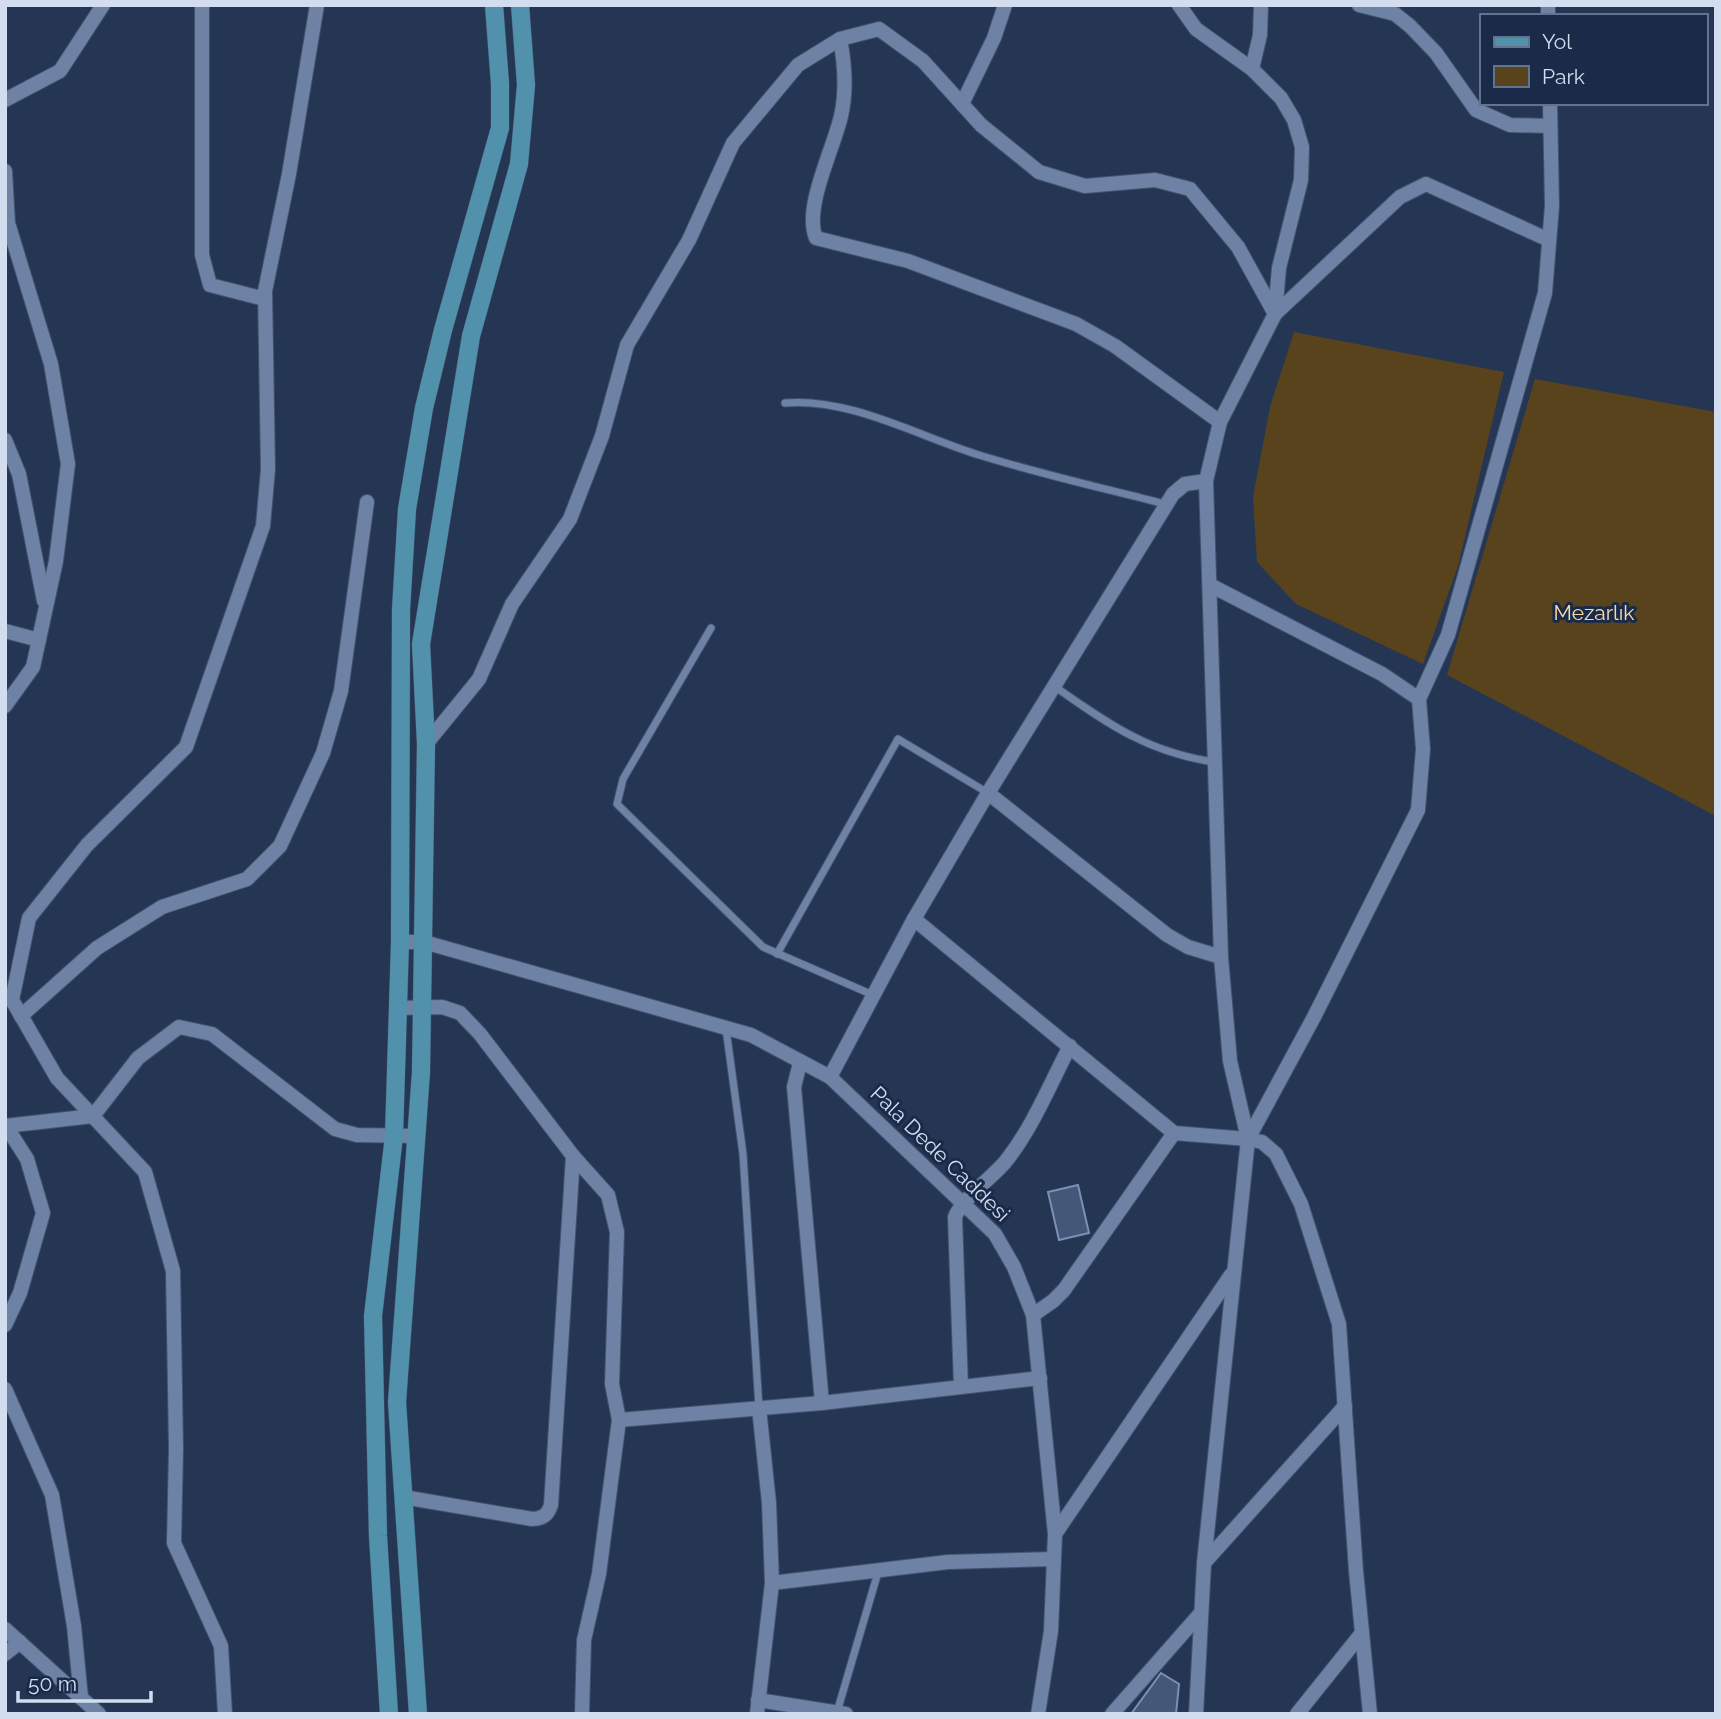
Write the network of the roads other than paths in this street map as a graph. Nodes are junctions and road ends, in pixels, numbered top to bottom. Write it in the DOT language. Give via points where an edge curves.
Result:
graph roads {
  1 [pos="103,5"];
  2 [pos="202,5"];
  3 [pos="317,5"];
  4 [pos="494,5"];
  5 [pos="520,5"];
  6 [pos="1005,5"];
  7 [pos="1179,5"];
  8 [pos="1261,5"];
  9 [pos="1359,5"];
  10 [pos="840,39"];
  11 [pos="1252,69"];
  12 [pos="5,100"];
  13 [pos="962,104"];
  14 [pos="1550,105"];
  15 [pos="1550,127"];
  16 [pos="5,170"];
  17 [pos="1549,240"];
  18 [pos="265,299"];
  19 [pos="1275,314"];
  20 [pos="785,403"];
  21 [pos="1220,422"];
  22 [pos="5,440"];
  23 [pos="1206,481"];
  24 [pos="367,502"];
  25 [pos="1166,505"];
  26 [pos="1210,585"];
  27 [pos="46,610"];
  28 [pos="710,628"];
  29 [pos="5,631"];
  30 [pos="39,640"];
  31 [pos="1053,685"];
  32 [pos="1419,699"];
  33 [pos="5,706"];
  34 [pos="426,744"];
  35 [pos="1215,762"];
  36 [pos="988,793"];
  37 [pos="914,919"];
  38 [pos="400,942"];
  39 [pos="424,942"];
  40 [pos="777,954"];
  41 [pos="1222,957"];
  42 [pos="873,996"];
  43 [pos="398,1008"];
  44 [pos="422,1008"];
  45 [pos="21,1016"];
  46 [pos="726,1028"];
  47 [pos="1070,1046"];
  48 [pos="800,1063"];
  49 [pos="830,1077"];
  50 [pos="93,1116"];
  51 [pos="6,1126"];
  52 [pos="1174,1133"];
  53 [pos="394,1136"];
  54 [pos="418,1136"];
  55 [pos="1248,1139"];
  56 [pos="573,1156"];
  57 [pos="963,1203"];
  58 [pos="1233,1273"];
  59 [pos="1033,1315"];
  60 [pos="5,1325"];
  61 [pos="1040,1378"];
  62 [pos="961,1387"];
  63 [pos="5,1389"];
  64 [pos="822,1403"];
  65 [pos="1345,1406"];
  66 [pos="759,1408"];
  67 [pos="619,1420"];
  68 [pos="402,1497"];
  69 [pos="1055,1534"];
  70 [pos="1054,1559"];
  71 [pos="1204,1563"];
  72 [pos="879,1569"];
  73 [pos="772,1583"];
  74 [pos="1199,1615"];
  75 [pos="5,1629"];
  76 [pos="1362,1633"];
  77 [pos="20,1642"];
  78 [pos="5,1654"];
  79 [pos="81,1698"];
  80 [pos="758,1707"];
  81 [pos="841,1713"];
  82 [pos="99,1714"];
  83 [pos="225,1714"];
  84 [pos="389,1714"];
  85 [pos="418,1714"];
  86 [pos="582,1714"];
  87 [pos="1038,1714"];
  88 [pos="1112,1714"];
  89 [pos="1196,1714"];
  90 [pos="1297,1714"];
  91 [pos="1370,1714"];
  1 -- 12 [label="street" via="60,71"];
  2 -- 18 [label="street" via="202,255 210,285"];
  3 -- 18 [label="street"];
  4 -- 38 [label="street" via="500,128 443,330 407,509 401,610"];
  5 -- 34 [label="street" via="526,85 519,164 471,336 421,644"];
  6 -- 13 [label="street"];
  7 -- 11 [label="street" via="1196,29"];
  8 -- 11 [label="street"];
  9 -- 15 [label="street" via="1395,14 1410,26 1436,53 1476,110 1510,125"];
  10 -- 13 [label="street" via="879,29 923,61"];
  10 -- 21 [label="street" via="845,97 813,209 816,238 908,261 1076,324 1115,346"];
  10 -- 34 [label="street" via="797,65 733,143 689,240 627,345 602,436 570,519 512,604 479,679"];
  11 -- 19 [label="street" via="1281,98 1302,147 1301,180 1279,268"];
  13 -- 19 [label="street" via="1039,173 1085,186 1155,180 1190,189 1238,247"];
  14 -- 15 [label="street"];
  15 -- 17 [label="street"];
  16 -- 27 [label="street" via="8,223 51,364 68,464"];
  17 -- 19 [label="street" via="1426,184 1400,197"];
  17 -- 32 [label="street" via="1545,293 1467,569 1448,635"];
  18 -- 45 [label="street" via="268,469 263,526 186,747 87,845 29,918 12,1000"];
  19 -- 21 [label="street"];
  20 -- 25 [label="lane" via="838,405 979,455"];
  21 -- 23 [label="street"];
  22 -- 27 [label="street" via="19,474"];
  23 -- 25 [label="street" via="1185,484"];
  23 -- 26 [label="street"];
  24 -- 45 [label="street" via="341,691 323,753 280,846 247,879 162,907 97,948"];
  25 -- 31 [label="street"];
  26 -- 32 [label="street" via="1382,674"];
  26 -- 35 [label="street"];
  27 -- 30 [label="street"];
  28 -- 40 [label="lane" via="623,779 617,804 763,947"];
  29 -- 30 [label="street"];
  30 -- 33 [label="street" via="33,667"];
  31 -- 35 [label="lane" via="1129,736 1172,754"];
  31 -- 36 [label="street"];
  32 -- 55 [label="street" via="1423,749 1418,810"];
  34 -- 39 [label="street"];
  35 -- 41 [label="street"];
  36 -- 37 [label="street"];
  36 -- 40 [label="lane" via="898,739"];
  36 -- 41 [label="street" via="1167,935"];
  37 -- 42 [label="street"];
  37 -- 47 [label="street"];
  38 -- 39 [label="street, Pala Dede Caddesi"];
  38 -- 43 [label="street"];
  39 -- 44 [label="street"];
  39 -- 46 [label="street, Pala Dede Caddesi"];
  40 -- 42 [label="lane"];
  41 -- 55 [label="street" via="1230,1061"];
  42 -- 49 [label="street"];
  43 -- 44 [label="street"];
  43 -- 53 [label="street"];
  44 -- 54 [label="street"];
  44 -- 56 [label="street" via="442,1007 460,1013"];
  45 -- 50 [label="street" via="57,1078"];
  46 -- 48 [label="street, Pala Dede Caddesi" via="751,1035"];
  46 -- 66 [label="lane" via="743,1154"];
  47 -- 52 [label="street"];
  47 -- 57 [label="street" via="1008,1159"];
  48 -- 49 [label="street, Pala Dede Caddesi"];
  48 -- 64 [label="street" via="795,1095"];
  49 -- 57 [label="street, Pala Dede Caddesi"];
  50 -- 51 [label="street"];
  50 -- 53 [label="street" via="138,1058 179,1027 212,1034 335,1129"];
  50 -- 83 [label="street" via="145,1172 173,1271 174,1543 221,1646"];
  51 -- 60 [label="street" via="27,1159 43,1213 20,1293"];
  52 -- 55 [label="street"];
  52 -- 59 [label="street" via="1064,1290"];
  53 -- 54 [label="street"];
  53 -- 84 [label="street" via="373,1316 378,1536"];
  54 -- 68 [label="street" via="397,1402"];
  55 -- 58 [label="street"];
  55 -- 65 [label="street" via="1262,1142 1276,1154 1301,1204 1339,1324"];
  56 -- 67 [label="street" via="608,1195 617,1232 612,1384"];
  56 -- 68 [label="street" via="549,1510 532,1519"];
  57 -- 59 [label="street, Pala Dede Caddesi" via="995,1234 1014,1266"];
  57 -- 62 [label="street" via="954,1222"];
  58 -- 69 [label="street"];
  58 -- 71 [label="street"];
  59 -- 61 [label="street, Pala Dede Caddesi"];
  61 -- 62 [label="street"];
  61 -- 69 [label="street, Pala Dede Caddesi"];
  62 -- 64 [label="street"];
  63 -- 79 [label="street" via="52,1495"];
  64 -- 66 [label="street"];
  65 -- 71 [label="street"];
  65 -- 76 [label="street"];
  66 -- 67 [label="street"];
  66 -- 73 [label="street"];
  67 -- 86 [label="street" via="599,1574 584,1640"];
  68 -- 85 [label="street"];
  69 -- 70 [label="street, Pala Dede Caddesi"];
  70 -- 72 [label="street" via="988,1559"];
  70 -- 87 [label="street, Pala Dede Caddesi" via="1051,1631"];
  71 -- 74 [label="street"];
  72 -- 73 [label="street"];
  72 -- 81 [label="lane"];
  73 -- 80 [label="street"];
  74 -- 88 [label="street"];
  74 -- 89 [label="street"];
  75 -- 77 [label="street"];
  76 -- 90 [label="street"];
  76 -- 91 [label="street"];
  77 -- 78 [label="street"];
  77 -- 79 [label="street"];
  79 -- 82 [label="street"];
  80 -- 81 [label="street"];
}
